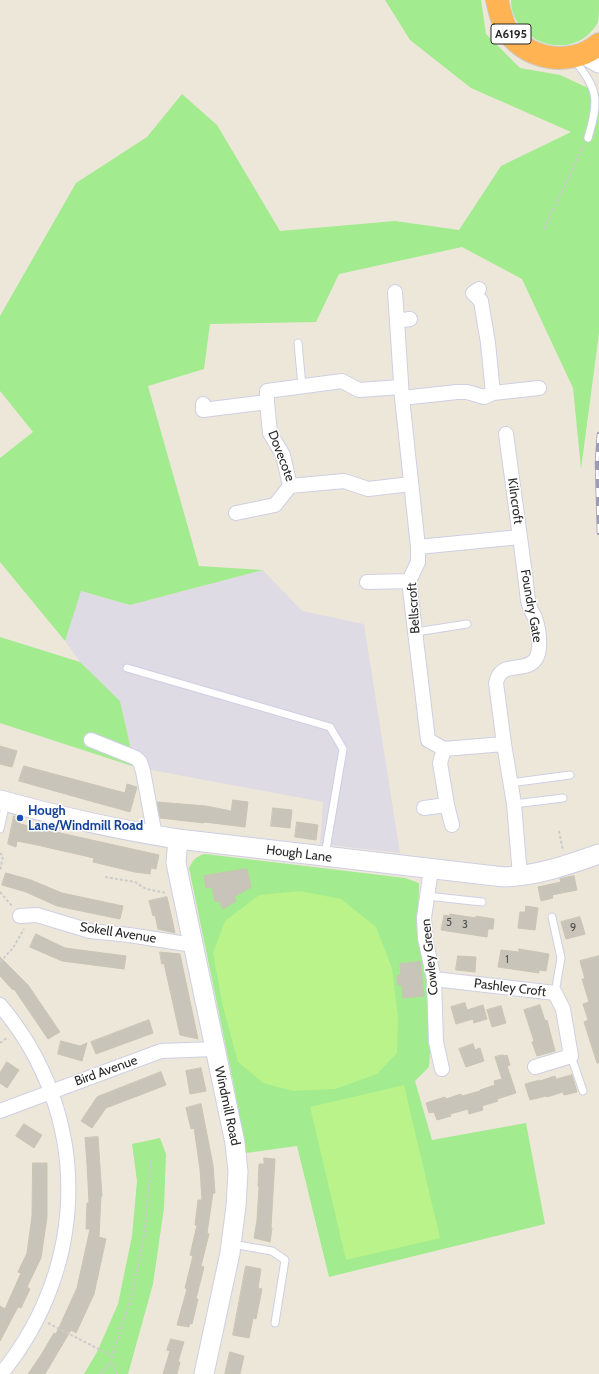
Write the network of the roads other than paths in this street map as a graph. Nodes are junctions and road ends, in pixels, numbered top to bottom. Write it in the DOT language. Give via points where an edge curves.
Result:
graph roads {
  1 [pos="497,0"];
  2 [pos="588,54"];
  3 [pos="599,98"];
  4 [pos="588,138"];
  5 [pos="479,289"];
  6 [pos="395,292"];
  7 [pos="298,343"];
  8 [pos="302,386"];
  9 [pos="539,388"];
  10 [pos="401,392"];
  11 [pos="493,393"];
  12 [pos="267,402"];
  13 [pos="203,404"];
  14 [pos="506,434"];
  15 [pos="411,484"];
  16 [pos="290,486"];
  17 [pos="236,513"];
  18 [pos="520,537"];
  19 [pos="418,547"];
  20 [pos="409,581"];
  21 [pos="367,582"];
  22 [pos="467,624"];
  23 [pos="416,632"];
  24 [pos="127,668"];
  25 [pos="91,740"];
  26 [pos="504,744"];
  27 [pos="444,749"];
  28 [pos="570,775"];
  29 [pos="510,783"];
  30 [pos="563,798"];
  31 [pos="3,801"];
  32 [pos="514,804"];
  33 [pos="447,805"];
  34 [pos="424,808"];
  35 [pos="452,825"];
  36 [pos="0,829"];
  37 [pos="155,836"];
  38 [pos="178,839"];
  39 [pos="599,854"];
  40 [pos="325,857"];
  41 [pos="431,869"];
  42 [pos="520,876"];
  43 [pos="427,896"];
  44 [pos="482,902"];
  45 [pos="20,916"];
  46 [pos="552,917"];
  47 [pos="193,945"];
  48 [pos="434,979"];
  49 [pos="555,994"];
  50 [pos="0,1005"];
  51 [pos="215,1049"];
  52 [pos="571,1056"];
  53 [pos="535,1067"];
  54 [pos="442,1069"];
  55 [pos="52,1091"];
  56 [pos="583,1091"];
  57 [pos="0,1111"];
  58 [pos="232,1244"];
  59 [pos="275,1323"];
  60 [pos="1,1374"];
  61 [pos="204,1374"];
  1 -- 2 [label="highway, A6195" via="506,28 515,40 527,49 541,56 556,58"];
  2 -- 3 [label="lane" via="591,79"];
  3 -- 4 [label="lane" via="597,114"];
  5 -- 11 [label="street" via="474,293 481,301"];
  6 -- 10 [label="street, Bellscroft" via="404,320"];
  7 -- 8 [label="lane"];
  8 -- 10 [label="street" via="342,381 359,390"];
  8 -- 12 [label="street" via="267,391"];
  9 -- 11 [label="street"];
  10 -- 11 [label="street" via="467,392 484,396"];
  10 -- 15 [label="street, Bellscroft"];
  12 -- 13 [label="street" via="203,410"];
  12 -- 16 [label="street, Dovecote" via="270,433 283,455"];
  14 -- 18 [label="street, Kilncroft"];
  15 -- 16 [label="street, Dovecote" via="368,489 344,481"];
  15 -- 19 [label="street, Bellscroft"];
  16 -- 17 [label="street" via="275,505"];
  18 -- 19 [label="street, Kilncroft"];
  18 -- 26 [label="street, Foundry Gate" via="528,604 537,623 539,642 538,653 530,664 506,668 497,678"];
  19 -- 20 [label="street, Bellscroft" via="418,562"];
  20 -- 21 [label="street"];
  20 -- 23 [label="street, Bellscroft"];
  22 -- 23 [label="lane"];
  23 -- 27 [label="street, Bellscroft" via="428,740"];
  24 -- 40 [label="lane" via="330,727 343,749"];
  25 -- 37 [label="street" via="131,755 140,762"];
  26 -- 27 [label="street"];
  26 -- 29 [label="street, Foundry Gate"];
  27 -- 33 [label="street" via="440,763"];
  28 -- 29 [label="lane"];
  29 -- 32 [label="street, Foundry Gate"];
  30 -- 32 [label="lane"];
  31 -- 36 [label="lane"];
  31 -- 37 [label="main road, Hough Lane"];
  32 -- 42 [label="street, Foundry Gate"];
  33 -- 34 [label="street"];
  33 -- 35 [label="street"];
  37 -- 38 [label="main road, Hough Lane"];
  38 -- 40 [label="main road, Hough Lane"];
  38 -- 47 [label="main road, Windmill Road" via="176,862"];
  39 -- 42 [label="main road, Hough Lane" via="567,865"];
  40 -- 41 [label="main road, Hough Lane"];
  41 -- 42 [label="main road, Hough Lane" via="504,877"];
  41 -- 43 [label="street, Cowley Green"];
  43 -- 44 [label="lane"];
  43 -- 48 [label="street, Cowley Green" via="425,938"];
  45 -- 47 [label="street, Sokell Avenue" via="37,915 90,931"];
  46 -- 49 [label="lane" via="561,958"];
  47 -- 51 [label="main road, Windmill Road"];
  48 -- 49 [label="street, Pashley Croft"];
  48 -- 54 [label="street, Cowley Green" via="436,1042"];
  49 -- 52 [label="street, Pashley Croft" via="563,1009"];
  50 -- 55 [label="street" via="23,1034"];
  51 -- 55 [label="street, Bird Avenue" via="161,1051"];
  51 -- 58 [label="main road, Windmill Road" via="235,1143 238,1172"];
  52 -- 53 [label="street"];
  52 -- 56 [label="lane"];
  55 -- 57 [label="street, Bird Avenue"];
  55 -- 60 [label="street" via="66,1155 66,1231 52,1285 38,1317 21,1347"];
  58 -- 59 [label="lane" via="272,1251 285,1260"];
  58 -- 61 [label="main road, Windmill Road"];
}
